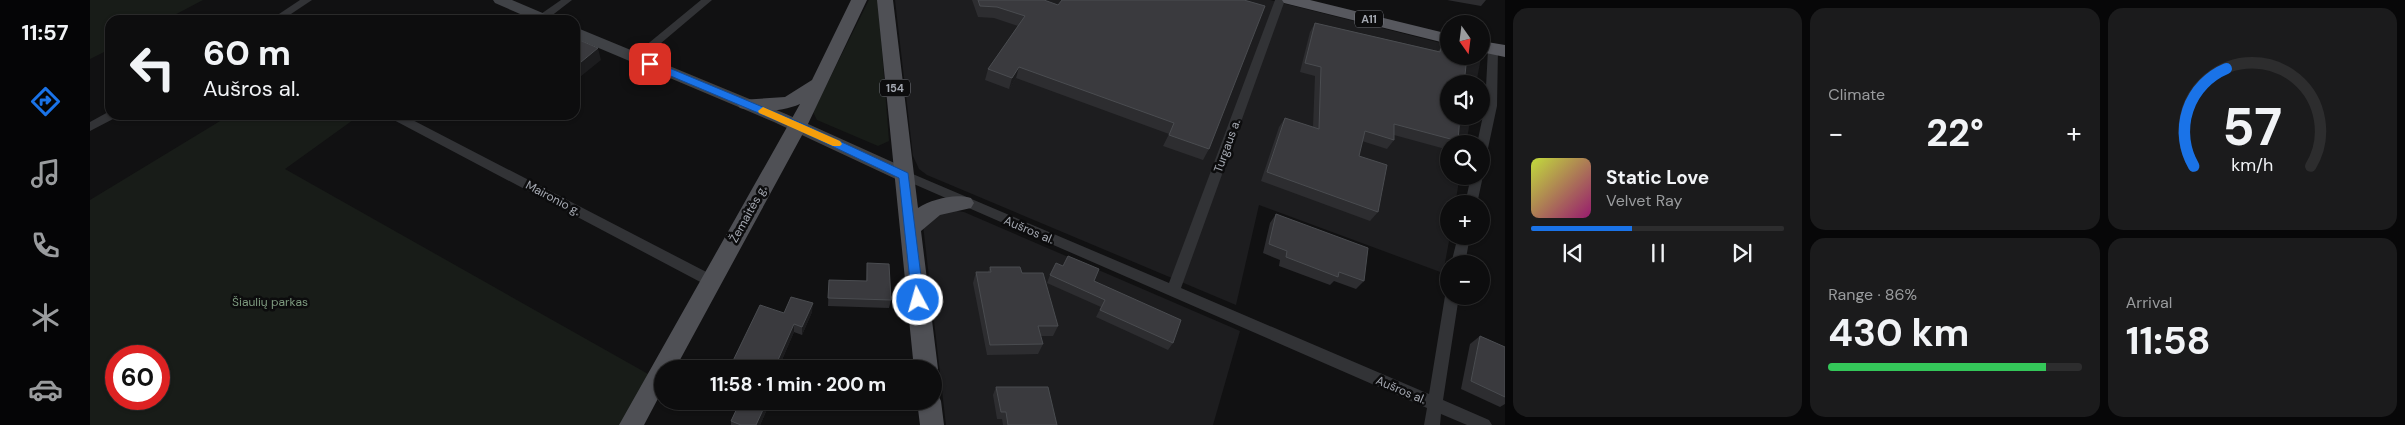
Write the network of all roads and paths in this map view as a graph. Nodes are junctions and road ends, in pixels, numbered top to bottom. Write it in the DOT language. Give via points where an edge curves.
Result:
graph roads {
  1 [pos="307,0"];
  2 [pos="500,0"];
  3 [pos="567,0"];
  4 [pos="707,0"];
  5 [pos="859,0"];
  6 [pos="885,0"];
  7 [pos="1280,0"];
  8 [pos="1290,0"];
  9 [pos="283,15"];
  10 [pos="535,15"];
  11 [pos="549,15"];
  12 [pos="580,34"];
  13 [pos="1440,36"];
  14 [pos="1493,49"];
  15 [pos="637,58"];
  16 [pos="820,81"];
  17 [pos="746,104"];
  18 [pos="105,118"];
  19 [pos="404,120"];
  20 [pos="798,126"];
  21 [pos="90,127"];
  22 [pos="1485,135"];
  23 [pos="904,176"];
  24 [pos="964,203"];
  25 [pos="910,231"];
  26 [pos="711,281"];
  27 [pos="1173,292"];
  28 [pos="1450,305"];
  29 [pos="925,360"];
  30 [pos="1434,404"];
  31 [pos="930,410"];
  32 [pos="631,425"];
  33 [pos="932,425"];
  34 [pos="1432,425"];
  35 [pos="1484,425"];
  1 -- 9 [label="street"];
  2 -- 10 [label="main road"];
  3 -- 11 [label="street"];
  4 -- 15 [label="street"];
  5 -- 16 [label="main road, Žemaitės g."];
  6 -- 23 [label="main road, 154"];
  7 -- 27 [label="street, Turgaus a."];
  8 -- 13 [label="highway, A11"];
  12 -- 15 [label="main road, Aušros al."];
  14 -- 22 [label="street" via="1491,106"];
  15 -- 17 [label="main road, Aušros al."];
  16 -- 17 [label="main road" via="803,97 785,105"];
  16 -- 20 [label="main road, Žemaitės g."];
  17 -- 20 [label="main road, Aušros al."];
  18 -- 21 [label="street"];
  19 -- 26 [label="street, Maironio g."];
  20 -- 23 [label="main road, Aušros al."];
  20 -- 26 [label="main road, Žemaitės g."];
  23 -- 24 [label="street, Aušros al."];
  23 -- 25 [label="main road, 154"];
  24 -- 25 [label="main road" via="934,207 919,217"];
  24 -- 27 [label="street, Aušros al."];
  25 -- 29 [label="main road, 154"];
  26 -- 32 [label="main road, Žemaitės g."];
  27 -- 30 [label="street, Aušros al."];
  28 -- 30 [label="street"];
  30 -- 34 [label="street"];
  30 -- 35 [label="street, Aušros al."];
  31 -- 33 [label="main road"];
}
